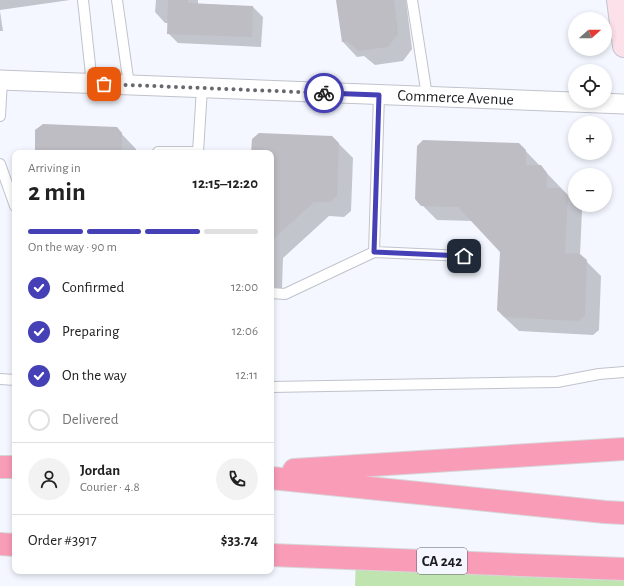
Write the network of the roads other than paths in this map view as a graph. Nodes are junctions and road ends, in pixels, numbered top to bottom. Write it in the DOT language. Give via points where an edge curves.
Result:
graph roads {
  1 [pos="83,0"];
  2 [pos="117,0"];
  3 [pos="412,0"];
  4 [pos="618,0"];
  5 [pos="624,46"];
  6 [pos="1,80"];
  7 [pos="92,84"];
  8 [pos="129,85"];
  9 [pos="202,88"];
  10 [pos="379,95"];
  11 [pos="427,96"];
  12 [pos="624,104"];
  13 [pos="0,116"];
  14 [pos="198,150"];
  15 [pos="0,164"];
  16 [pos="12,198"];
  17 [pos="374,252"];
  18 [pos="464,256"];
  19 [pos="274,293"];
  20 [pos="624,372"];
  21 [pos="0,379"];
  22 [pos="12,380"];
  23 [pos="274,387"];
  24 [pos="624,449"];
  25 [pos="0,467"];
  26 [pos="12,467"];
  27 [pos="274,471"];
  28 [pos="274,478"];
  29 [pos="615,513"];
  30 [pos="0,544"];
  31 [pos="12,545"];
  32 [pos="274,555"];
  33 [pos="619,568"];
  1 -- 7 [label="lane"];
  2 -- 8 [label="lane"];
  3 -- 11 [label="lane"];
  4 -- 5 [label="main road"];
  6 -- 7 [label="street, Commerce Avenue"];
  6 -- 13 [label="lane"];
  7 -- 8 [label="street, Commerce Avenue"];
  8 -- 9 [label="street, Commerce Avenue"];
  9 -- 10 [label="street, Commerce Avenue"];
  9 -- 14 [label="lane"];
  10 -- 11 [label="street, Commerce Avenue"];
  10 -- 17 [label="lane"];
  11 -- 12 [label="street, Commerce Avenue"];
  15 -- 16 [label="lane"];
  17 -- 18 [label="lane"];
  17 -- 19 [label="lane" via="285,294"];
  20 -- 23 [label="lane" via="557,382"];
  21 -- 22 [label="lane"];
  24 -- 27 [label="highway"];
  25 -- 26 [label="highway"];
  28 -- 29 [label="highway"];
  30 -- 31 [label="highway"];
  32 -- 33 [label="highway, CA 242"];
}
